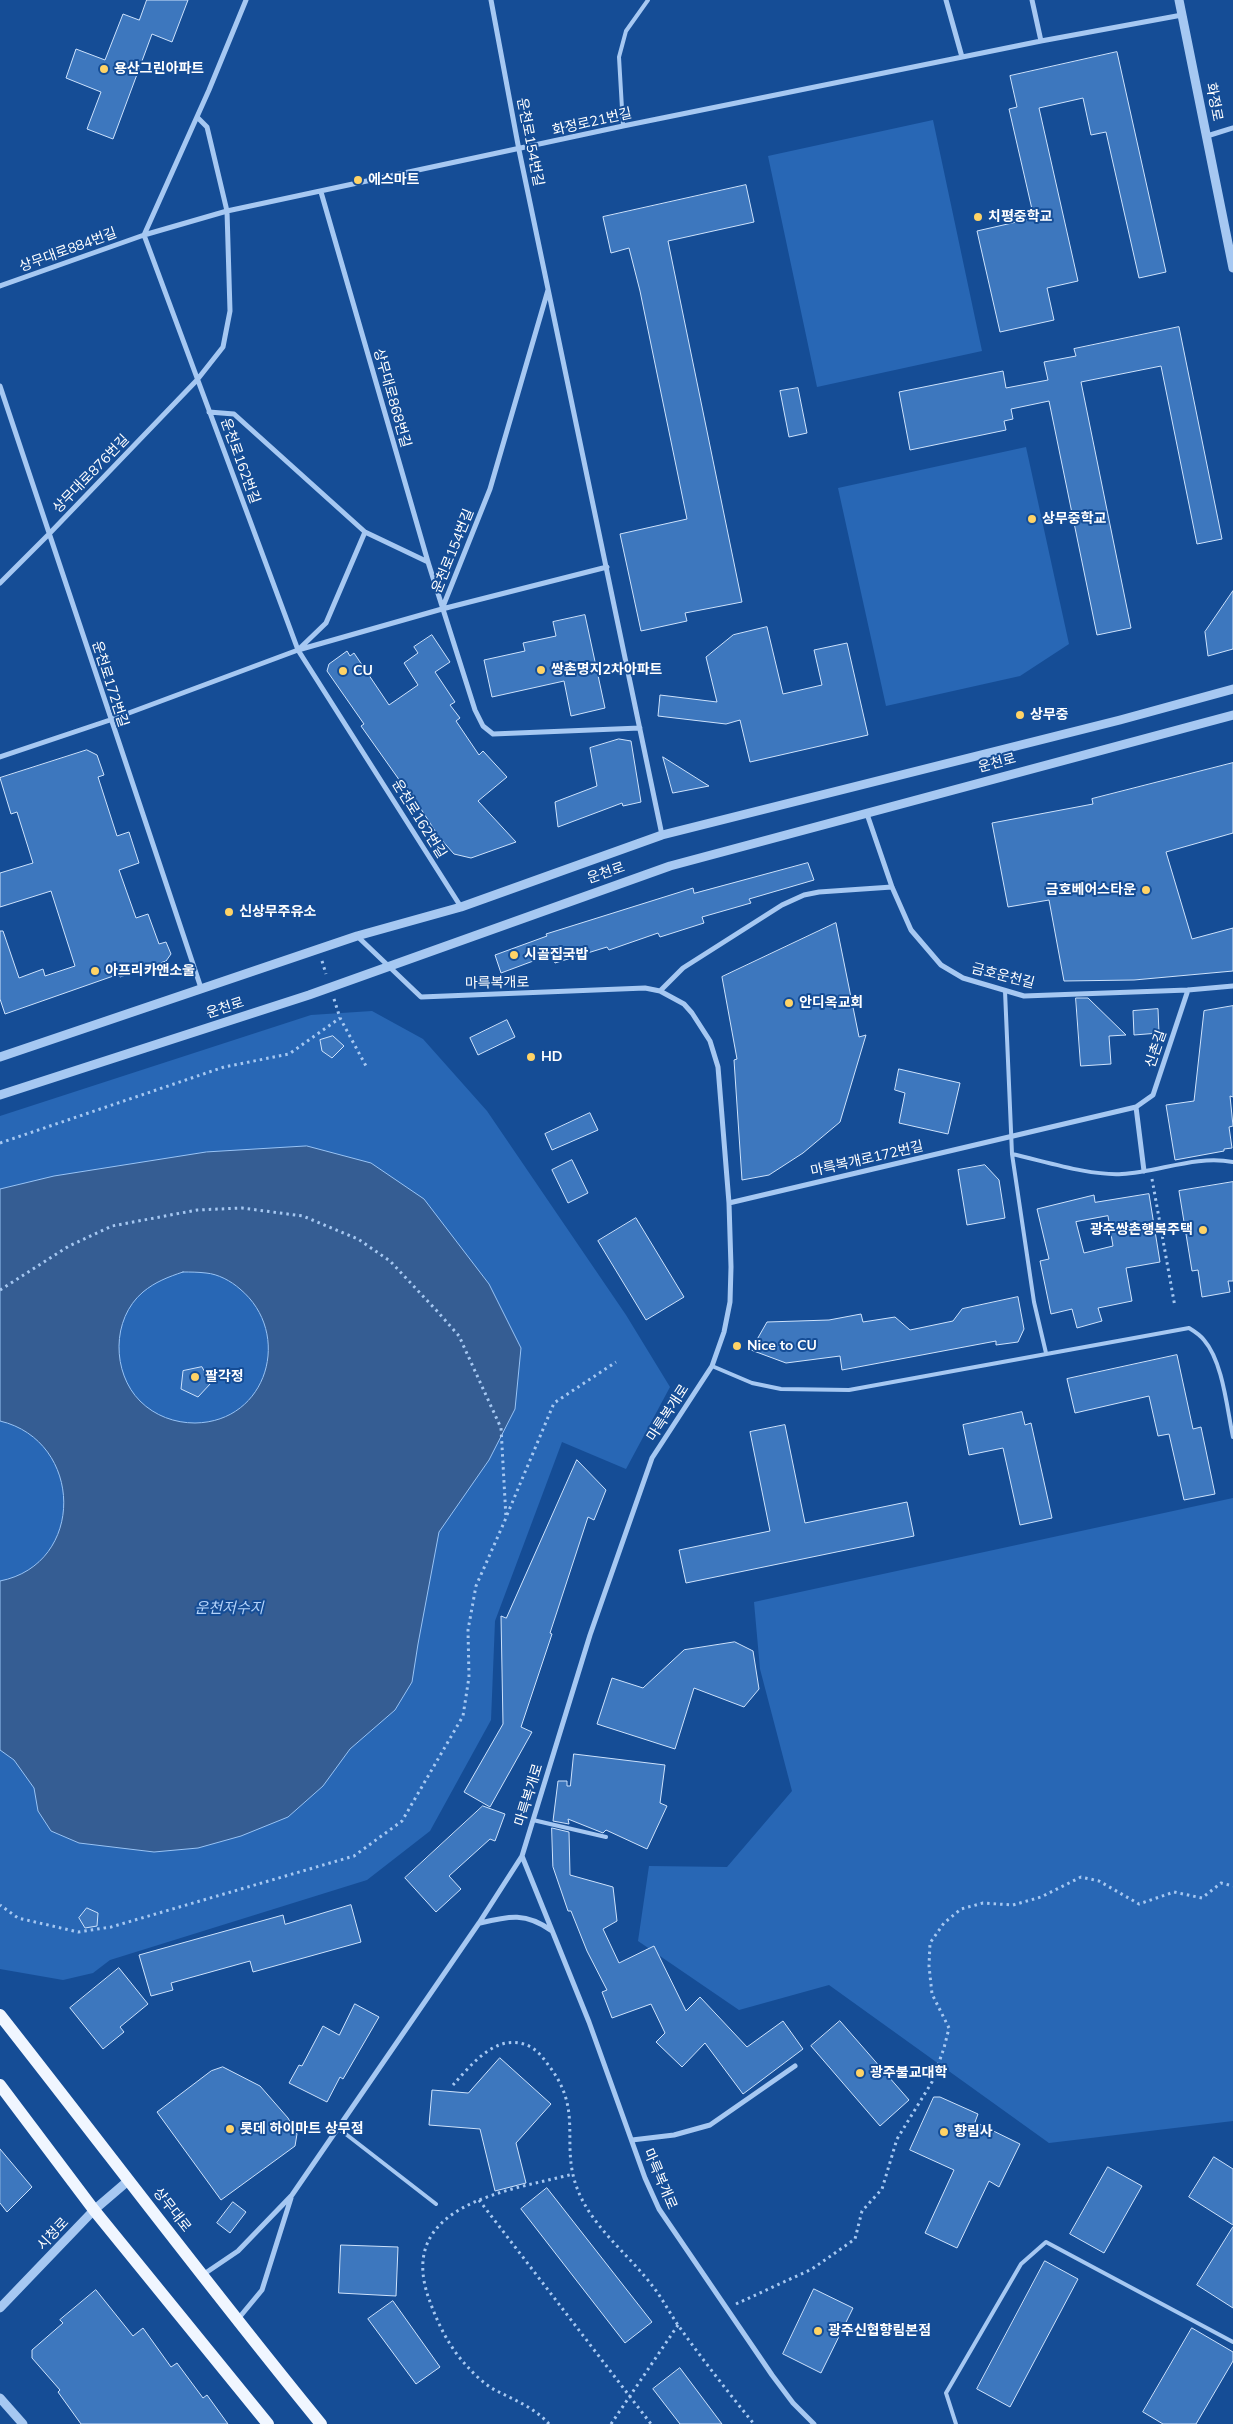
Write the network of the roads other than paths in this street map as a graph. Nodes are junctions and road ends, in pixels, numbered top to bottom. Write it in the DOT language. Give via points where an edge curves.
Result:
graph roads {
  1 [pos="246,0"];
  2 [pos="491,0"];
  3 [pos="648,0"];
  4 [pos="946,0"];
  5 [pos="1032,0"];
  6 [pos="1179,0"];
  7 [pos="1182,16"];
  8 [pos="1041,41"];
  9 [pos="962,57"];
  10 [pos="197,116"];
  11 [pos="623,126"];
  12 [pos="1233,128"];
  13 [pos="1207,136"];
  14 [pos="519,150"];
  15 [pos="321,192"];
  16 [pos="227,212"];
  17 [pos="144,235"];
  18 [pos="1233,268"];
  19 [pos="0,286"];
  20 [pos="549,287"];
  21 [pos="197,380"];
  22 [pos="0,386"];
  23 [pos="210,412"];
  24 [pos="364,532"];
  25 [pos="50,534"];
  26 [pos="428,562"];
  27 [pos="607,567"];
  28 [pos="0,583"];
  29 [pos="442,610"];
  30 [pos="298,650"];
  31 [pos="1233,689"];
  32 [pos="1233,715"];
  33 [pos="110,720"];
  34 [pos="640,728"];
  35 [pos="0,757"];
  36 [pos="867,814"];
  37 [pos="662,835"];
  38 [pos="892,887"];
  39 [pos="461,907"];
  40 [pos="357,936"];
  41 [pos="388,966"];
  42 [pos="1233,986"];
  43 [pos="201,988"];
  44 [pos="1188,990"];
  45 [pos="660,991"];
  46 [pos="1004,991"];
  47 [pos="0,1057"];
  48 [pos="0,1095"];
  49 [pos="1136,1107"];
  50 [pos="1010,1137"];
  51 [pos="1012,1154"];
  52 [pos="1233,1162"];
  53 [pos="1148,1171"];
  54 [pos="729,1203"];
  55 [pos="1046,1353"];
  56 [pos="712,1366"];
  57 [pos="1233,1438"];
  58 [pos="533,1820"];
  59 [pos="606,1837"];
  60 [pos="522,1856"];
  61 [pos="479,1923"];
  62 [pos="553,1932"];
  63 [pos="0,2015"];
  64 [pos="796,2066"];
  65 [pos="0,2085"];
  66 [pos="338,2128"];
  67 [pos="632,2140"];
  68 [pos="129,2180"];
  69 [pos="292,2195"];
  70 [pos="436,2204"];
  71 [pos="94,2210"];
  72 [pos="204,2274"];
  73 [pos="0,2308"];
  74 [pos="236,2321"];
  75 [pos="1233,2342"];
  76 [pos="0,2398"];
  77 [pos="23,2424"];
  78 [pos="268,2424"];
  79 [pos="321,2424"];
  80 [pos="814,2424"];
  81 [pos="956,2424"];
  1 -- 10 [label="street"];
  2 -- 14 [label="street, 운천로154번길"];
  3 -- 11 [label="lane" via="626,31 619,57"];
  4 -- 9 [label="street"];
  5 -- 8 [label="street"];
  6 -- 7 [label="street, 화정로"];
  7 -- 8 [label="street, 화정로21번길"];
  7 -- 13 [label="street, 화정로"];
  8 -- 9 [label="street, 화정로21번길"];
  9 -- 11 [label="street, 화정로21번길"];
  10 -- 16 [label="street" via="207,127"];
  10 -- 17 [label="street"];
  11 -- 14 [label="street, 화정로21번길"];
  12 -- 13 [label="street"];
  13 -- 18 [label="street, 화정로"];
  14 -- 15 [label="street, 화정로21번길"];
  14 -- 20 [label="street, 운천로154번길"];
  15 -- 16 [label="street, 화정로21번길"];
  15 -- 26 [label="street, 상무대로868번길"];
  16 -- 17 [label="street, 화정로21번길"];
  16 -- 21 [label="street" via="230,311 223,347"];
  17 -- 19 [label="street, 상무대로884번길"];
  17 -- 21 [label="street, 운천로162번길"];
  20 -- 27 [label="street, 운천로154번길"];
  20 -- 29 [label="street, 운천로154번길" via="490,489"];
  21 -- 23 [label="street, 운천로162번길"];
  21 -- 25 [label="street, 상무대로876번길"];
  22 -- 25 [label="street, 운천로172번길"];
  23 -- 24 [label="street" via="234,414"];
  23 -- 30 [label="street, 운천로162번길"];
  24 -- 26 [label="street"];
  24 -- 30 [label="street" via="326,623"];
  25 -- 28 [label="street, 상무대로876번길"];
  25 -- 33 [label="street, 운천로172번길"];
  26 -- 29 [label="street, 상무대로868번길"];
  27 -- 29 [label="street"];
  27 -- 34 [label="street, 운천로154번길"];
  29 -- 30 [label="street"];
  29 -- 34 [label="street, 운천로154번길" via="475,710 482,726 493,734"];
  30 -- 33 [label="street"];
  30 -- 39 [label="street, 운천로162번길"];
  31 -- 37 [label="street, 운천로"];
  32 -- 36 [label="street, 운천로" via="1116,744"];
  33 -- 35 [label="street"];
  33 -- 43 [label="street, 운천로172번길"];
  34 -- 37 [label="street, 운천로154번길"];
  36 -- 38 [label="street, 금호운천길"];
  36 -- 41 [label="street, 운천로" via="670,866"];
  37 -- 39 [label="street, 운천로"];
  38 -- 45 [label="street" via="831,890 790,902 683,968"];
  38 -- 46 [label="street, 금호운천길" via="911,930 929,953 963,978"];
  39 -- 40 [label="street, 운천로"];
  40 -- 41 [label="street, 마륵복개로"];
  40 -- 43 [label="street, 운천로"];
  41 -- 45 [label="street, 마륵복개로" via="421,997 644,988"];
  41 -- 48 [label="street, 운천로"];
  42 -- 44 [label="street, 금호운천길"];
  43 -- 47 [label="street, 운천로"];
  44 -- 46 [label="street, 금호운천길" via="1046,996 1024,996"];
  44 -- 49 [label="street, 신촌길" via="1153,1095"];
  45 -- 54 [label="street, 마륵복개로" via="684,1004 710,1041 718,1067"];
  46 -- 50 [label="lane"];
  49 -- 50 [label="street, 마륵복개로172번길"];
  49 -- 53 [label="street"];
  50 -- 51 [label="lane"];
  50 -- 54 [label="street, 마륵복개로172번길"];
  51 -- 53 [label="lane" via="1108,1174"];
  51 -- 55 [label="lane" via="1034,1302"];
  52 -- 53 [label="lane" via="1195,1161"];
  54 -- 56 [label="street, 마륵복개로" via="730,1302"];
  55 -- 56 [label="lane" via="848,1390 781,1389 752,1383"];
  55 -- 57 [label="lane" via="1189,1328 1204,1338 1212,1351"];
  56 -- 58 [label="street, 마륵복개로" via="652,1458 590,1636"];
  58 -- 59 [label="lane"];
  58 -- 60 [label="street, 마륵복개로"];
  60 -- 61 [label="street, 마륵복개로"];
  60 -- 62 [label="street, 마륵복개로"];
  61 -- 62 [label="street" via="517,1916 538,1921"];
  61 -- 66 [label="street, 마륵복개로"];
  62 -- 67 [label="street, 마륵복개로"];
  63 -- 68 [label="main road, 상무대로"];
  64 -- 67 [label="street" via="710,2125 674,2135"];
  65 -- 71 [label="main road"];
  66 -- 69 [label="street, 마륵복개로"];
  66 -- 70 [label="lane"];
  67 -- 80 [label="street, 마륵복개로" via="659,2209 793,2403"];
  68 -- 71 [label="street, 시청로"];
  68 -- 72 [label="main road, 상무대로"];
  69 -- 72 [label="street, 마륵복개로" via="238,2251"];
  69 -- 74 [label="street, 마륵복개로" via="262,2290"];
  71 -- 73 [label="street, 시청로"];
  71 -- 78 [label="main road"];
  72 -- 74 [label="main road, 상무대로"];
  74 -- 79 [label="main road, 상무대로"];
  75 -- 81 [label="lane" via="1046,2242 1021,2264 946,2393"];
  76 -- 77 [label="street"];
}
